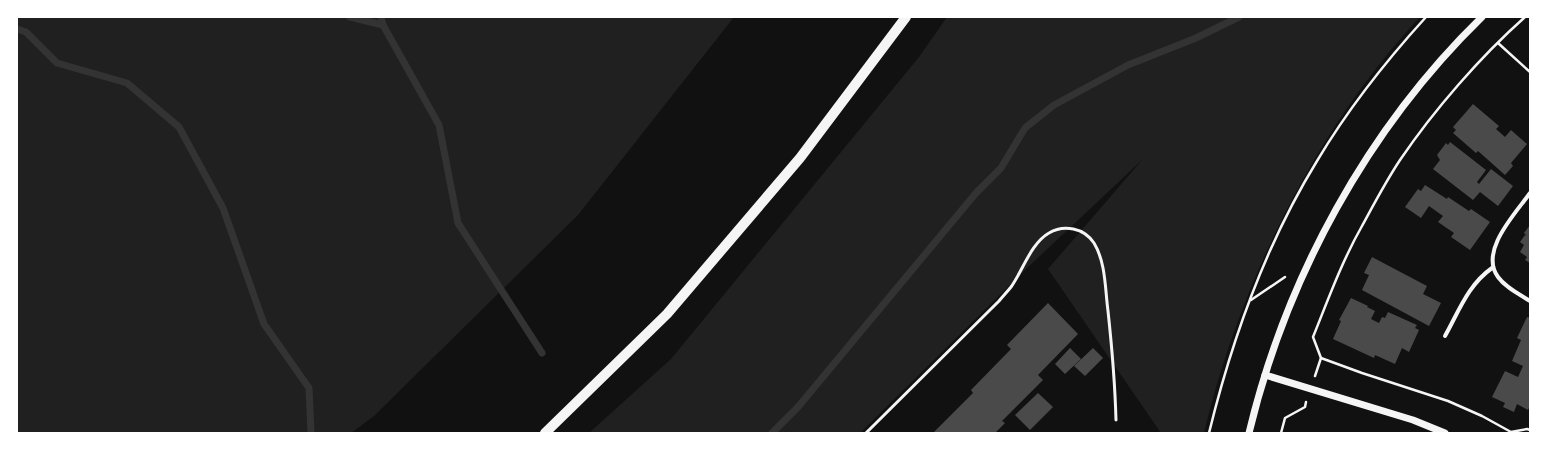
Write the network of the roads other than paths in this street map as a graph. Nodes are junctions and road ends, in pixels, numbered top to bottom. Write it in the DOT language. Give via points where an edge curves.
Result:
graph roads {
  1 [pos="906,17"];
  2 [pos="1482,17"];
  3 [pos="1530,193"];
  4 [pos="1492,268"];
  5 [pos="1530,301"];
  6 [pos="1445,336"];
  7 [pos="1265,375"];
  8 [pos="1116,420"];
  9 [pos="1436,431"];
  10 [pos="545,433"];
  11 [pos="866,433"];
  12 [pos="1249,433"];
  13 [pos="1445,433"];
  1 -- 10 [label="main road" via="800,158 667,314"];
  2 -- 7 [label="street" via="1432,70 1393,120 1358,174 1309,262 1274,344"];
  3 -- 4 [label="street" via="1496,241"];
  4 -- 5 [label="street" via="1504,284"];
  4 -- 6 [label="street" via="1481,275 1472,286"];
  7 -- 9 [label="street" via="1413,420"];
  7 -- 12 [label="street"];
  8 -- 11 [label="lane" via="1115,380 1099,254 1087,235 1078,230 1060,228 1048,233 1037,243 1011,287 999,301"];
  9 -- 13 [label="street"];
}
